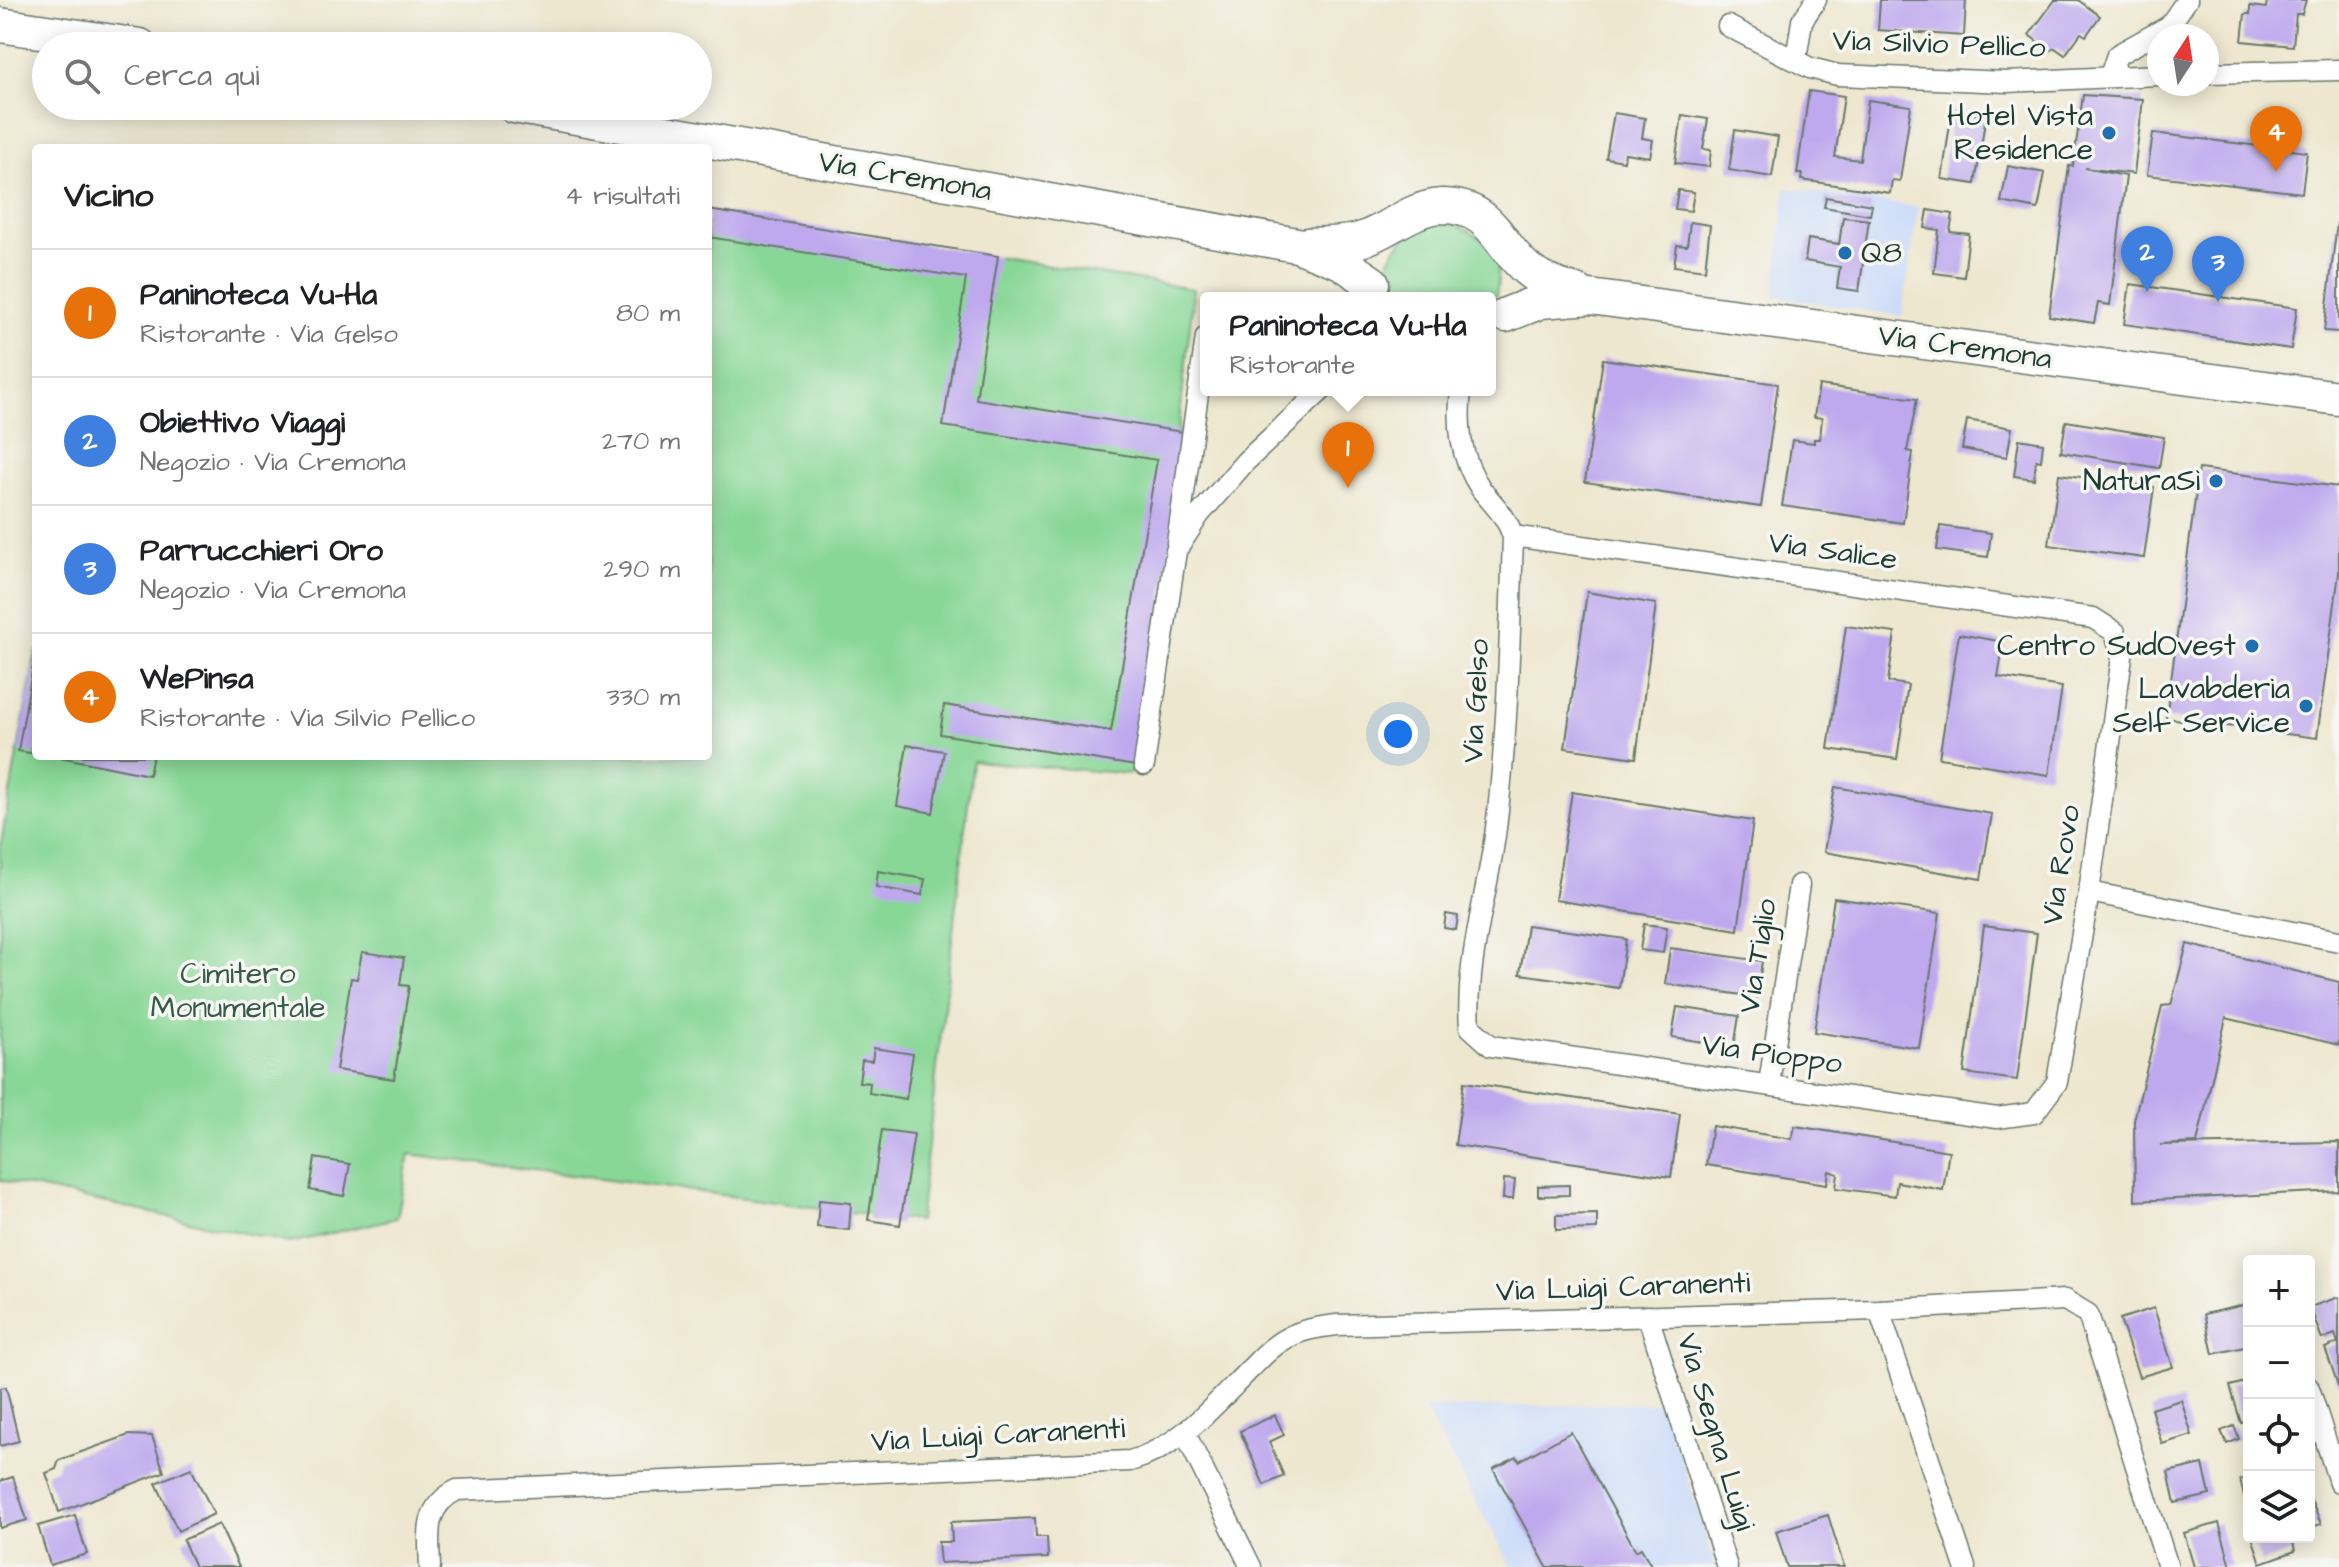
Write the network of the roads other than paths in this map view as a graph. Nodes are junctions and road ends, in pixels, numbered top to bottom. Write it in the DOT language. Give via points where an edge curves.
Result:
graph roads {
  1 [pos="1816,0"];
  2 [pos="2187,0"];
  3 [pos="0,25"];
  4 [pos="1728,26"];
  5 [pos="47,32"];
  6 [pos="1796,59"];
  7 [pos="2339,70"];
  8 [pos="2219,73"];
  9 [pos="2147,75"];
  10 [pos="2110,76"];
  11 [pos="593,120"];
  12 [pos="1401,220"];
  13 [pos="1297,245"];
  14 [pos="1510,250"];
  15 [pos="1374,290"];
  16 [pos="1590,297"];
  17 [pos="1498,324"];
  18 [pos="1200,380"];
  19 [pos="1316,396"];
  20 [pos="1449,396"];
  21 [pos="1460,396"];
  22 [pos="2339,398"];
  23 [pos="1458,424"];
  24 [pos="1513,536"];
  25 [pos="1176,551"];
  26 [pos="2122,657"];
  27 [pos="1144,765"];
  28 [pos="1799,885"];
  29 [pos="2089,892"];
  30 [pos="2339,941"];
  31 [pos="1470,1027"];
  32 [pos="2057,1082"];
  33 [pos="1769,1084"];
  34 [pos="1879,1310"];
  35 [pos="1648,1316"];
  36 [pos="2313,1399"];
  37 [pos="1185,1433"];
  38 [pos="2339,1482"];
  39 [pos="430,1567"];
  40 [pos="1251,1567"];
  41 [pos="1727,1567"];
  42 [pos="1965,1567"];
  43 [pos="2168,1567"];
  1 -- 6 [label="street" via="1802,21"];
  2 -- 10 [label="street" via="2169,26 2117,55"];
  3 -- 5 [label="main road"];
  4 -- 6 [label="street, Via Silvio Pellico"];
  6 -- 10 [label="street, Via Silvio Pellico" via="1838,75 2007,82"];
  7 -- 8 [label="street"];
  9 -- 10 [label="street, Via Silvio Pellico"];
  11 -- 13 [label="main road, Via Cremona"];
  12 -- 13 [label="main road, Via Cremona" via="1361,240"];
  12 -- 14 [label="main road, Via Cremona" via="1442,206 1463,209 1483,218"];
  12 -- 15 [label="main road, Via Cremona" via="1375,259"];
  13 -- 15 [label="main road, Via Cremona" via="1341,262"];
  14 -- 16 [label="main road, Via Cremona" via="1541,279"];
  14 -- 17 [label="main road, Via Cremona" via="1515,283"];
  16 -- 17 [label="main road, Via Cremona" via="1553,298"];
  16 -- 22 [label="main road, Via Cremona"];
  18 -- 25 [label="street"];
  19 -- 25 [label="street" via="1245,462"];
  20 -- 23 [label="street"];
  21 -- 23 [label="street"];
  23 -- 24 [label="street" via="1473,473 1501,508"];
  24 -- 26 [label="street, Via Salice" via="2093,618 2115,632"];
  24 -- 31 [label="street, Via Gelso" via="1507,734 1468,999"];
  25 -- 27 [label="street"];
  26 -- 29 [label="street, Via Rovo"];
  28 -- 33 [label="street, Via Tiglio"];
  29 -- 30 [label="street"];
  29 -- 32 [label="street, Via Rovo"];
  31 -- 33 [label="street, Via Pioppo" via="1491,1046"];
  32 -- 33 [label="street, Via Pioppo" via="2034,1113 1997,1118"];
  34 -- 35 [label="street, Via Luigi Caranenti"];
  34 -- 42 [label="street"];
  34 -- 43 [label="street, Via Luigi Caranenti" via="2065,1300 2088,1314"];
  35 -- 37 [label="street, Via Luigi Caranenti" via="1310,1329 1268,1351"];
  35 -- 41 [label="street, Via Segna Luigi"];
  36 -- 38 [label="street"];
  37 -- 39 [label="street, Via Luigi Caranenti" via="1158,1453 1130,1461 457,1490 434,1506 429,1518"];
  37 -- 40 [label="street"];
}
